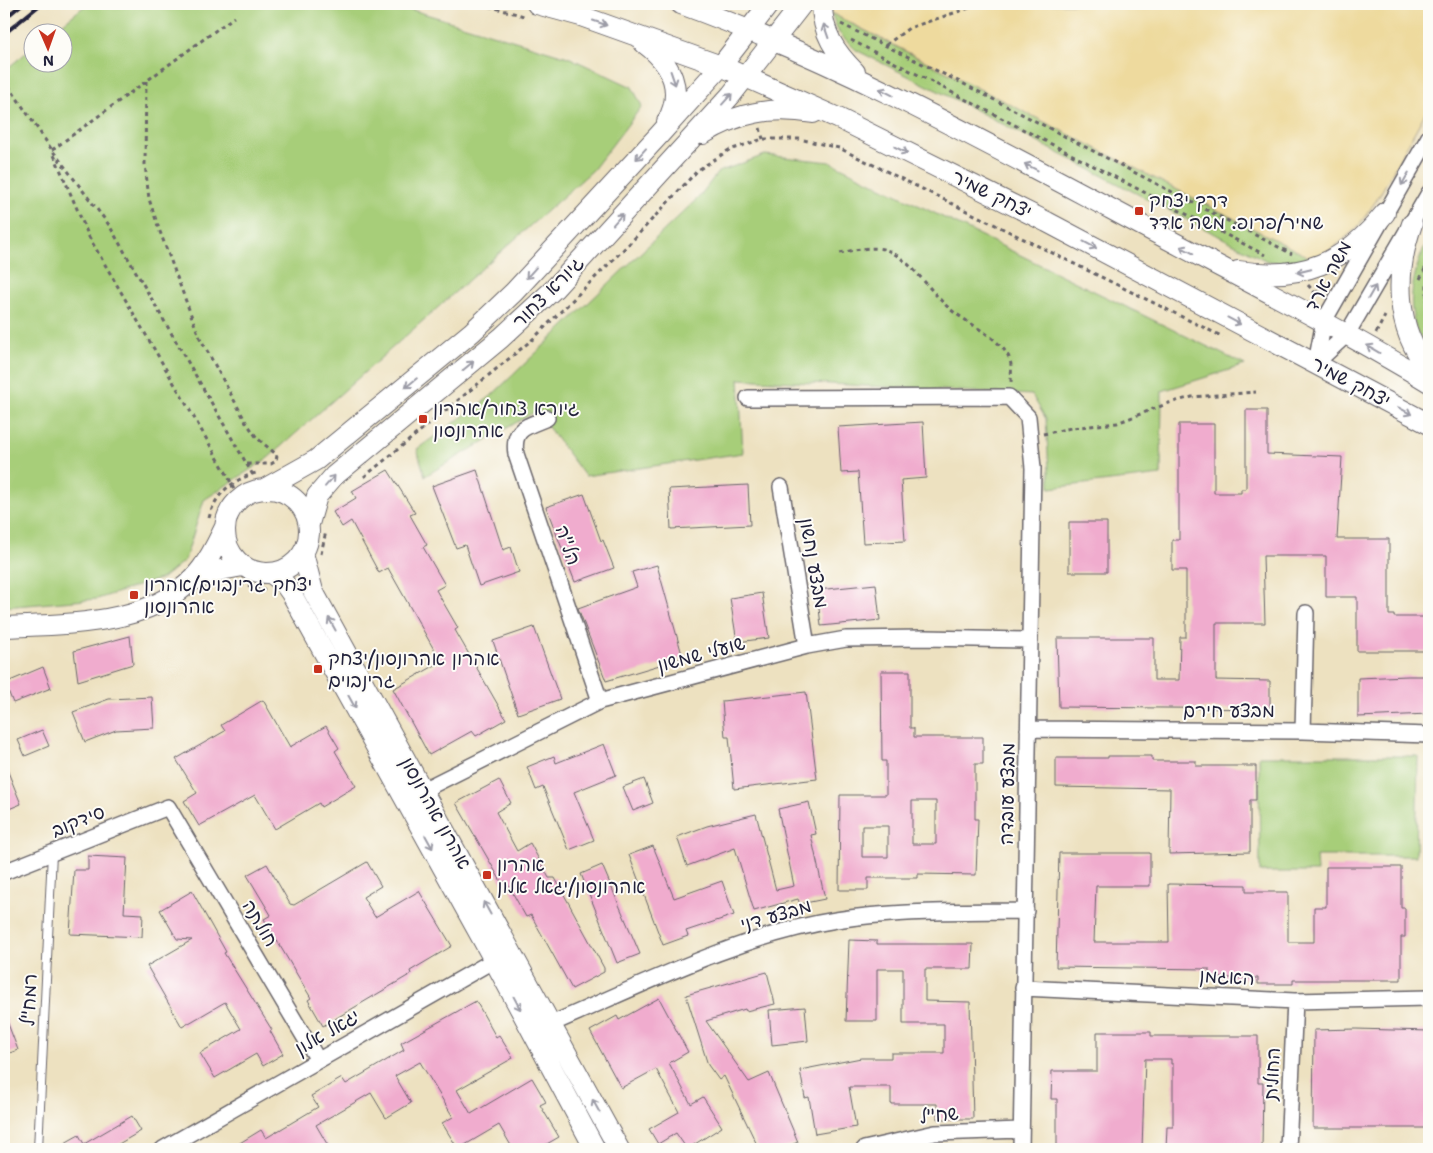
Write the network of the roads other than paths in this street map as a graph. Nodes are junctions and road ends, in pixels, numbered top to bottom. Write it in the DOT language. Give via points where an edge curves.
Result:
graph roads {
  1 [pos="681,4"];
  2 [pos="769,4"];
  3 [pos="802,4"];
  4 [pos="532,10"];
  5 [pos="823,16"];
  6 [pos="749,29"];
  7 [pos="627,33"];
  8 [pos="774,40"];
  9 [pos="720,66"];
  10 [pos="747,77"];
  11 [pos="864,80"];
  12 [pos="840,119"];
  13 [pos="660,134"];
  14 [pos="1429,137"];
  15 [pos="672,159"];
  16 [pos="1429,193"];
  17 [pos="1385,213"];
  18 [pos="1412,224"];
  19 [pos="1218,266"];
  20 [pos="1324,321"];
  21 [pos="1347,334"];
  22 [pos="1316,363"];
  23 [pos="1429,369"];
  24 [pos="1429,382"];
  25 [pos="748,398"];
  26 [pos="547,418"];
  27 [pos="1429,424"];
  28 [pos="780,487"];
  29 [pos="262,489"];
  30 [pos="318,525"];
  31 [pos="225,527"];
  32 [pos="303,553"];
  33 [pos="243,566"];
  34 [pos="271,573"];
  35 [pos="189,582"];
  36 [pos="1306,613"];
  37 [pos="4,627"];
  38 [pos="1029,640"];
  39 [pos="807,646"];
  40 [pos="600,701"];
  41 [pos="1028,729"];
  42 [pos="1303,730"];
  43 [pos="1429,735"];
  44 [pos="423,790"];
  45 [pos="406,799"];
  46 [pos="168,806"];
  47 [pos="52,853"];
  48 [pos="4,872"];
  49 [pos="1026,911"];
  50 [pos="502,955"];
  51 [pos="1023,988"];
  52 [pos="1429,998"];
  53 [pos="1295,1001"];
  54 [pos="551,1024"];
  55 [pos="318,1060"];
  56 [pos="1021,1130"];
  57 [pos="38,1149"];
  58 [pos="163,1149"];
  59 [pos="595,1149"];
  60 [pos="619,1149"];
  61 [pos="864,1149"];
  62 [pos="1021,1149"];
  63 [pos="1288,1149"];
  1 -- 6 [label="street, יצחק שמיר"];
  2 -- 6 [label="street, גיורא צחור"];
  3 -- 8 [label="street, גיורא צחור"];
  4 -- 7 [label="street, יצחק שמיר, one-way"];
  11 -- 5 [label="street, one-way" via="832,46"];
  6 -- 8 [label="street, יצחק שמיר"];
  6 -- 9 [label="street, גיורא צחור"];
  7 -- 9 [label="street, יצחק שמיר"];
  7 -- 13 [label="street, one-way" via="656,52 675,80 675,101"];
  8 -- 10 [label="street, גיורא צחור"];
  8 -- 11 [label="street, יצחק שמיר"];
  9 -- 10 [label="street, יצחק שמיר"];
  9 -- 13 [label="street, גיורא צחור"];
  10 -- 12 [label="street, יצחק שמיר"];
  15 -- 10 [label="street, גיורא צחור, one-way"];
  19 -- 11 [label="street, יצחק שמיר, one-way"];
  12 -- 15 [label="street" via="778,109 754,112 719,124"];
  12 -- 22 [label="street, יצחק שמיר, one-way" via="1047,222"];
  13 -- 29 [label="street, גיורא צחור, one-way" via="514,292 472,332 316,460"];
  14 -- 17 [label="street, משה ארד, one-way"];
  30 -- 15 [label="street, גיורא צחור, one-way" via="318,496 334,476 521,320 554,289"];
  16 -- 18 [label="street"];
  17 -- 19 [label="street" via="1343,254 1304,271 1282,275 1258,274"];
  17 -- 20 [label="street, משה ארד"];
  21 -- 18 [label="street, one-way"];
  18 -- 23 [label="street" via="1401,260 1400,281 1410,339"];
  19 -- 20 [label="street, יצחק שמיר"];
  20 -- 21 [label="street, יצחק שמיר"];
  20 -- 22 [label="street, משה ארד"];
  21 -- 22 [label="street"];
  24 -- 21 [label="street, יצחק שמיר, one-way"];
  22 -- 27 [label="street, יצחק שמיר, one-way"];
  25 -- 38 [label="street, מבצע עובדה" via="1009,396 1028,417 1031,439"];
  26 -- 40 [label="street, הל\"ה" via="520,429 514,440 516,454"];
  28 -- 39 [label="street, מבצע נחשון"];
  29 -- 30 [label="street" via="284,492 299,502"];
  29 -- 31 [label="street" via="238,499 231,507"];
  30 -- 32 [label="street"];
  31 -- 33 [label="street" via="228,549"];
  31 -- 35 [label="street" via="202,569"];
  32 -- 34 [label="street" via="290,567"];
  44 -- 32 [label="street, אהרון אהרונסון, one-way" via="313,591"];
  33 -- 34 [label="street"];
  33 -- 35 [label="street"];
  34 -- 45 [label="street, אהרון אהרונסון, one-way" via="287,586"];
  35 -- 37 [label="street" via="167,598 130,614 87,622"];
  36 -- 42 [label="street"];
  38 -- 39 [label="street, שועלי שמשון" via="856,639"];
  38 -- 41 [label="street, מבצע עובדה"];
  39 -- 40 [label="street, שועלי שמשון"];
  40 -- 44 [label="street, שועלי שמשון"];
  41 -- 42 [label="street, מבצע חירם"];
  41 -- 49 [label="street, מבצע עובדה"];
  42 -- 43 [label="street, מבצע חירם"];
  44 -- 45 [label="street, שועלי שמשון"];
  50 -- 44 [label="street, אהרון אהרונסון, one-way"];
  45 -- 50 [label="street, אהרון אהרונסון, one-way"];
  46 -- 47 [label="street, סידקוב"];
  46 -- 55 [label="street, חולתה"];
  47 -- 48 [label="street, סידקוב"];
  47 -- 57 [label="lane, רמח\"ל"];
  49 -- 51 [label="street, מבצע עובדה"];
  49 -- 54 [label="street, מבצע דני" via="901,913 836,920 763,937"];
  50 -- 54 [label="street, אהרון אהרונסון"];
  50 -- 55 [label="street, יגאל אלון"];
  50 -- 59 [label="street, אהרון אהרונסון, one-way"];
  51 -- 53 [label="street, האגמן"];
  51 -- 56 [label="street, מבצע עובדה"];
  52 -- 53 [label="street, האגמן"];
  53 -- 63 [label="street, החולית"];
  60 -- 54 [label="street, אהרון אהרונסון, one-way"];
  55 -- 58 [label="street, יגאל אלון"];
  56 -- 61 [label="street, שח\"ל" via="935,1133"];
  56 -- 62 [label="street, מבצע עובדה"];
}
